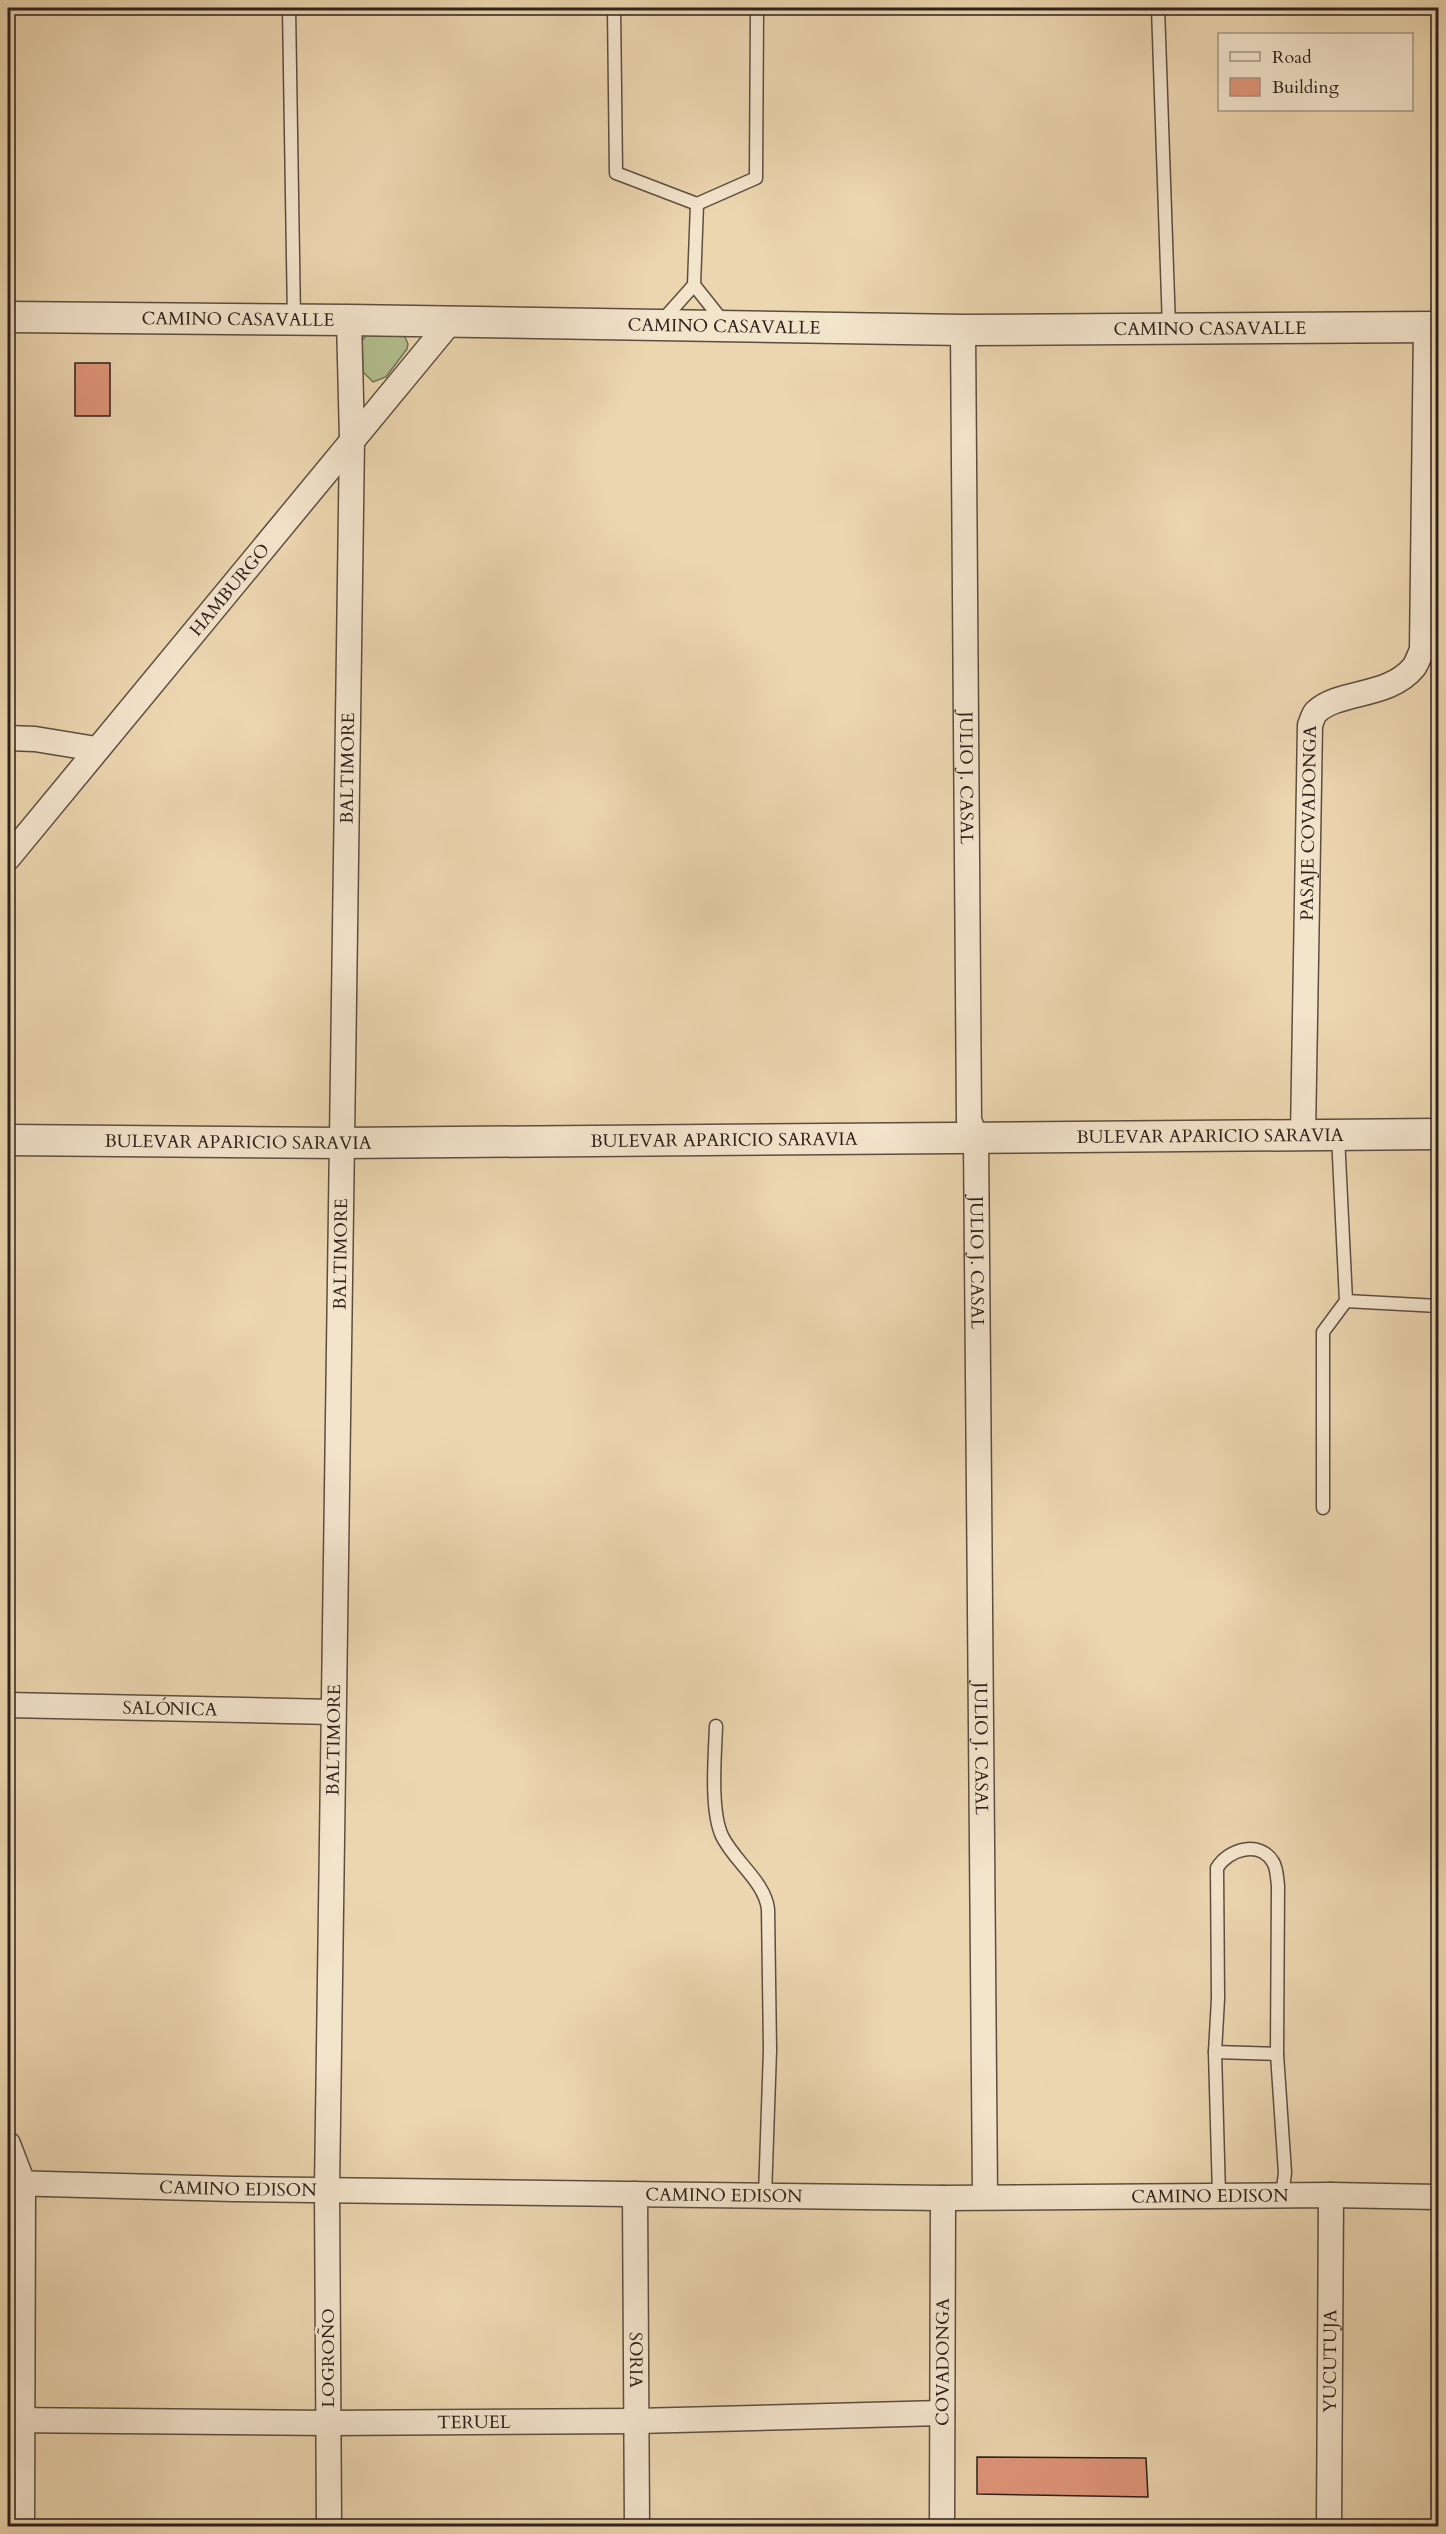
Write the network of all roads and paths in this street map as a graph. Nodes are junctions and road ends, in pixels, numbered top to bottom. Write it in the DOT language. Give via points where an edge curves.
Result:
graph roads {
  1 [pos="289,8"];
  2 [pos="614,8"];
  3 [pos="757,8"];
  4 [pos="1158,8"];
  5 [pos="697,204"];
  6 [pos="694,285"];
  7 [pos="8,317"];
  8 [pos="294,319"];
  9 [pos="349,320"];
  10 [pos="451,321"];
  11 [pos="658,325"];
  12 [pos="727,326"];
  13 [pos="1432,327"];
  14 [pos="1170,329"];
  15 [pos="963,330"];
  16 [pos="352,439"];
  17 [pos="8,738"];
  18 [pos="96,749"];
  19 [pos="8,858"];
  20 [pos="1438,1134"];
  21 [pos="1303,1135"];
  22 [pos="1338,1135"];
  23 [pos="8,1140"];
  24 [pos="976,1140"];
  25 [pos="342,1143"];
  26 [pos="1346,1301"];
  27 [pos="1438,1306"];
  28 [pos="1323,1508"];
  29 [pos="8,1705"];
  30 [pos="333,1712"];
  31 [pos="716,1726"];
  32 [pos="1215,2052"];
  33 [pos="1277,2054"];
  34 [pos="8,2144"];
  35 [pos="15,2183"];
  36 [pos="327,2189"];
  37 [pos="635,2194"];
  38 [pos="1282,2195"];
  39 [pos="1331,2195"];
  40 [pos="765,2196"];
  41 [pos="1219,2196"];
  42 [pos="985,2197"];
  43 [pos="1438,2197"];
  44 [pos="943,2198"];
  45 [pos="942,2413"];
  46 [pos="15,2420"];
  47 [pos="637,2421"];
  48 [pos="328,2423"];
  49 [pos="22,2526"];
  50 [pos="329,2526"];
  51 [pos="637,2526"];
  52 [pos="942,2526"];
  53 [pos="1329,2526"];
  1 -- 8 [label="lane"];
  2 -- 5 [label="lane" via="616,173"];
  3 -- 5 [label="lane" via="756,178"];
  4 -- 14 [label="lane"];
  5 -- 6 [label="lane"];
  6 -- 11 [label="lane"];
  6 -- 12 [label="lane"];
  7 -- 8 [label="street, CAMINO CASAVALLE"];
  8 -- 9 [label="street, CAMINO CASAVALLE"];
  9 -- 10 [label="street, CAMINO CASAVALLE"];
  9 -- 16 [label="street, BALTIMORE"];
  10 -- 11 [label="street, CAMINO CASAVALLE"];
  10 -- 16 [label="street, HAMBURGO"];
  11 -- 12 [label="street, CAMINO CASAVALLE"];
  12 -- 15 [label="street, CAMINO CASAVALLE"];
  13 -- 14 [label="street, CAMINO CASAVALLE"];
  13 -- 21 [label="street, PASAJE COVADONGA" via="1422,650 1415,666 1404,677 1379,690 1330,703 1314,713 1310,725"];
  14 -- 15 [label="street, CAMINO CASAVALLE"];
  15 -- 24 [label="street, JULIO J. CASAL" via="969,1120"];
  16 -- 18 [label="street, HAMBURGO"];
  16 -- 25 [label="street, BALTIMORE"];
  17 -- 18 [label="street"];
  18 -- 19 [label="street, HAMBURGO"];
  20 -- 22 [label="street, BULEVAR APARICIO SARAVIA"];
  21 -- 22 [label="street, BULEVAR APARICIO SARAVIA"];
  21 -- 24 [label="street, BULEVAR APARICIO SARAVIA"];
  22 -- 26 [label="lane"];
  23 -- 25 [label="street, BULEVAR APARICIO SARAVIA"];
  24 -- 25 [label="street, BULEVAR APARICIO SARAVIA"];
  24 -- 42 [label="street, JULIO J. CASAL"];
  25 -- 30 [label="street, BALTIMORE"];
  26 -- 27 [label="lane"];
  26 -- 28 [label="lane" via="1323,1332"];
  29 -- 30 [label="street, SALÓNICA"];
  30 -- 36 [label="street, BALTIMORE"];
  31 -- 40 [label="lane" via="714,1772 721,1834 767,1899 770,2050"];
  32 -- 33 [label="lane"];
  32 -- 33 [label="lane" via="1217,1868 1222,1859 1244,1849 1267,1854 1275,1864"];
  32 -- 41 [label="lane"];
  33 -- 38 [label="lane" via="1286,2173"];
  34 -- 35 [label="street"];
  35 -- 36 [label="street, CAMINO EDISON"];
  35 -- 46 [label="street"];
  36 -- 37 [label="street, CAMINO EDISON"];
  36 -- 48 [label="street, LOGROÑO"];
  37 -- 40 [label="street, CAMINO EDISON"];
  37 -- 47 [label="street, SORIA"];
  38 -- 39 [label="street, CAMINO EDISON"];
  38 -- 41 [label="street, CAMINO EDISON"];
  39 -- 43 [label="street, CAMINO EDISON"];
  39 -- 53 [label="street, YUCUTUJA"];
  40 -- 44 [label="street, CAMINO EDISON"];
  41 -- 42 [label="street, CAMINO EDISON"];
  42 -- 44 [label="street, CAMINO EDISON"];
  44 -- 45 [label="street, COVADONGA"];
  45 -- 47 [label="street, TERUEL"];
  45 -- 52 [label="street, COVADONGA"];
  46 -- 48 [label="street, TERUEL"];
  46 -- 49 [label="street"];
  47 -- 48 [label="street, TERUEL"];
  47 -- 51 [label="street, SORIA"];
  48 -- 50 [label="street, LOGROÑO"];
}
